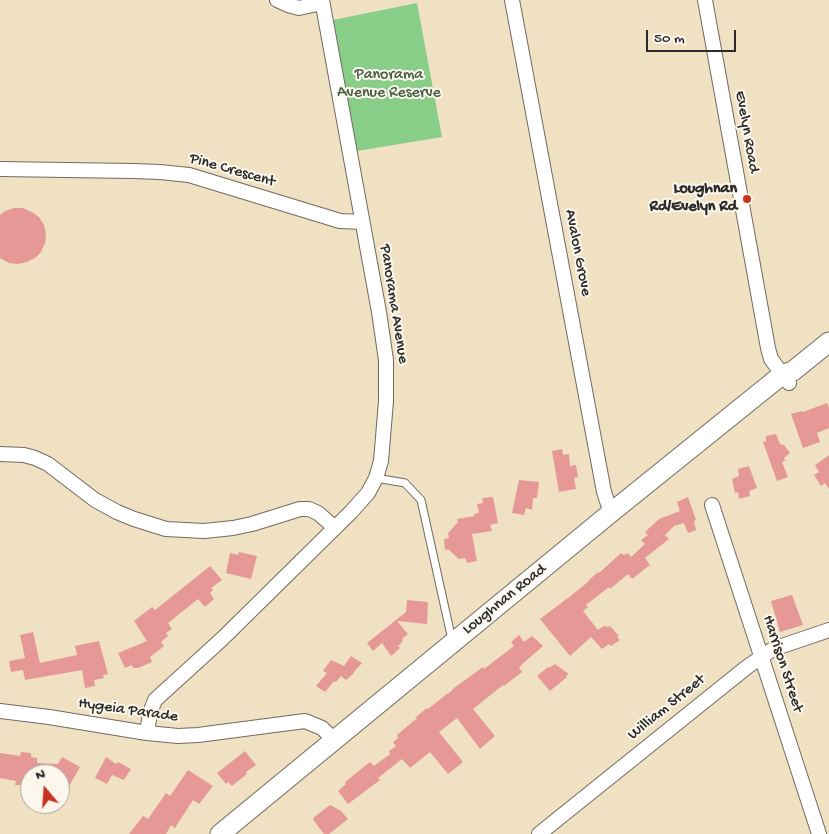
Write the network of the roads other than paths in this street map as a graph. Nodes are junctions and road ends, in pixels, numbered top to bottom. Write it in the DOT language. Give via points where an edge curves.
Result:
graph roads {
  1 [pos="277,0"];
  2 [pos="512,0"];
  3 [pos="705,0"];
  4 [pos="322,2"];
  5 [pos="0,169"];
  6 [pos="362,222"];
  7 [pos="829,342"];
  8 [pos="788,376"];
  9 [pos="0,454"];
  10 [pos="376,478"];
  11 [pos="712,505"];
  12 [pos="613,511"];
  13 [pos="335,528"];
  14 [pos="829,630"];
  15 [pos="452,643"];
  16 [pos="761,657"];
  17 [pos="0,711"];
  18 [pos="147,733"];
  19 [pos="334,740"];
  20 [pos="220,834"];
  21 [pos="235,834"];
  22 [pos="539,834"];
  23 [pos="819,834"];
  1 -- 4 [label="street" via="299,8"];
  2 -- 12 [label="street, Avalon Grove" via="604,492"];
  3 -- 8 [label="street, Evelyn Road" via="768,348 771,359"];
  4 -- 6 [label="street, Panorama Avenue"];
  5 -- 6 [label="street, Pine Crescent" via="142,171 189,175 340,221"];
  6 -- 10 [label="street, Panorama Avenue" via="386,360 382,453"];
  7 -- 8 [label="main road, Loughnan Road"];
  8 -- 12 [label="main road, Loughnan Road"];
  8 -- 21 [label="main road, Loughnan Road" via="690,465"];
  9 -- 13 [label="street" via="35,458 117,512 166,529 204,531 232,528 300,509 318,513"];
  10 -- 13 [label="street, Panorama Avenue" via="368,492"];
  10 -- 15 [label="lane" via="404,483 421,500"];
  11 -- 16 [label="street, Harrison Street"];
  12 -- 15 [label="main road, Loughnan Road"];
  13 -- 18 [label="street, Panorama Avenue" via="155,700"];
  14 -- 16 [label="street, William Street"];
  15 -- 19 [label="main road, Loughnan Road"];
  16 -- 22 [label="street, William Street"];
  16 -- 23 [label="street, Harrison Street"];
  17 -- 18 [label="street, Hygeia Parade"];
  18 -- 19 [label="street, Hygeia Parade" via="198,735 304,721 322,728"];
  19 -- 20 [label="main road, Loughnan Road"];
}
